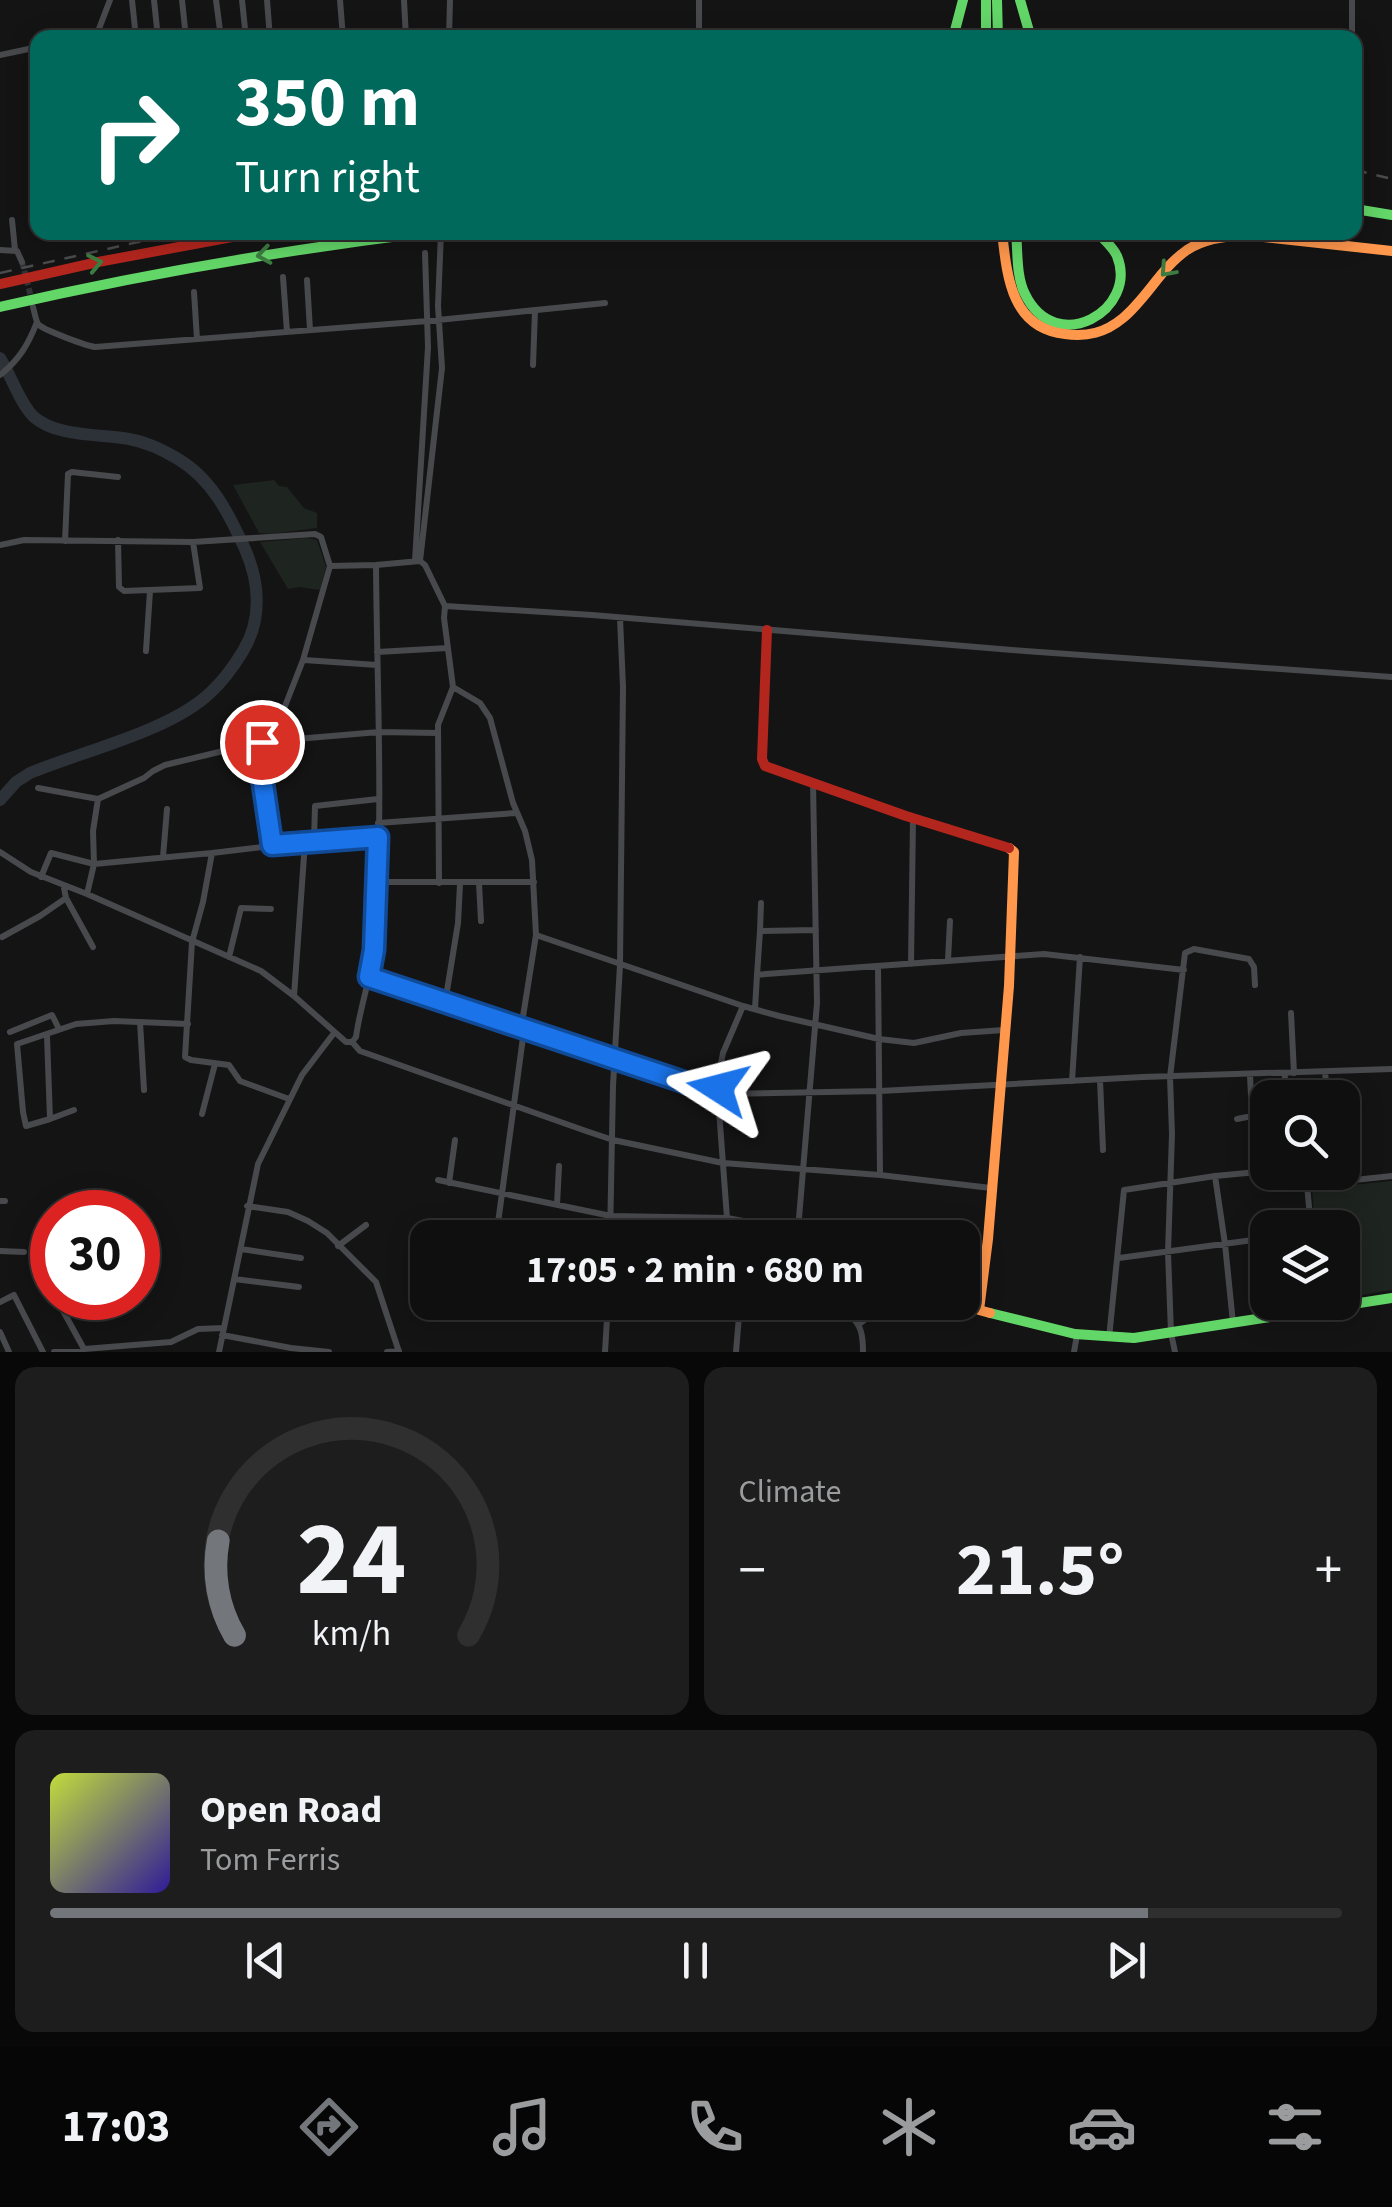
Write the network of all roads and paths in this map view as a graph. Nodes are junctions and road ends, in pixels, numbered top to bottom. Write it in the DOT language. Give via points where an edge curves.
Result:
graph roads {
  1 [pos="110,0"];
  2 [pos="132,0"];
  3 [pos="154,0"];
  4 [pos="182,0"];
  5 [pos="216,0"];
  6 [pos="242,0"];
  7 [pos="267,0"];
  8 [pos="340,0"];
  9 [pos="404,0"];
  10 [pos="450,0"];
  11 [pos="699,0"];
  12 [pos="962,0"];
  13 [pos="986,0"];
  14 [pos="997,0"];
  15 [pos="1020,0"];
  16 [pos="1352,0"];
  17 [pos="99,30"];
  18 [pos="135,30"];
  19 [pos="157,30"];
  20 [pos="185,30"];
  21 [pos="219,30"];
  22 [pos="245,30"];
  23 [pos="269,30"];
  24 [pos="342,30"];
  25 [pos="406,30"];
  26 [pos="449,30"];
  27 [pos="699,30"];
  28 [pos="955,30"];
  29 [pos="986,30"];
  30 [pos="998,30"];
  31 [pos="1029,30"];
  32 [pos="1352,30"];
  33 [pos="30,48"];
  34 [pos="0,55"];
  35 [pos="1362,213"];
  36 [pos="1392,218"];
  37 [pos="12,220"];
  38 [pos="216,240"];
  39 [pos="363,240"];
  40 [pos="441,240"];
  41 [pos="1003,240"];
  42 [pos="1017,240"];
  43 [pos="1106,240"];
  44 [pos="1208,240"];
  45 [pos="1304,240"];
  46 [pos="1349,240"];
  47 [pos="1392,247"];
  48 [pos="0,250"];
  49 [pos="15,250"];
  50 [pos="425,253"];
  51 [pos="22,262"];
  52 [pos="282,277"];
  53 [pos="307,280"];
  54 [pos="0,284"];
  55 [pos="194,292"];
  56 [pos="605,304"];
  57 [pos="2,307"];
  58 [pos="33,307"];
  59 [pos="535,310"];
  60 [pos="428,321"];
  61 [pos="37,322"];
  62 [pos="310,330"];
  63 [pos="287,332"];
  64 [pos="197,339"];
  65 [pos="533,365"];
  66 [pos="0,375"];
  67 [pos="118,477"];
  68 [pos="118,540"];
  69 [pos="65,541"];
  70 [pos="193,542"];
  71 [pos="0,545"];
  72 [pos="417,561"];
  73 [pos="330,566"];
  74 [pos="376,566"];
  75 [pos="150,591"];
  76 [pos="444,606"];
  77 [pos="620,618"];
  78 [pos="766,630"];
  79 [pos="448,648"];
  80 [pos="146,651"];
  81 [pos="377,652"];
  82 [pos="303,660"];
  83 [pos="377,665"];
  84 [pos="1392,677"];
  85 [pos="453,687"];
  86 [pos="379,732"];
  87 [pos="438,734"];
  88 [pos="271,742"];
  89 [pos="257,743"];
  90 [pos="813,784"];
  91 [pos="38,788"];
  92 [pos="98,799"];
  93 [pos="378,799"];
  94 [pos="166,809"];
  95 [pos="516,812"];
  96 [pos="912,818"];
  97 [pos="440,819"];
  98 [pos="378,822"];
  99 [pos="378,837"];
  100 [pos="314,841"];
  101 [pos="305,842"];
  102 [pos="272,845"];
  103 [pos="0,852"];
  104 [pos="212,853"];
  105 [pos="164,856"];
  106 [pos="94,864"];
  107 [pos="42,877"];
  108 [pos="376,882"];
  109 [pos="534,882"];
  110 [pos="439,883"];
  111 [pos="479,883"];
  112 [pos="460,884"];
  113 [pos="63,886"];
  114 [pos="87,894"];
  115 [pos="66,898"];
  116 [pos="761,903"];
  117 [pos="271,909"];
  118 [pos="481,921"];
  119 [pos="950,921"];
  120 [pos="816,930"];
  121 [pos="760,931"];
  122 [pos="536,935"];
  123 [pos="2,938"];
  124 [pos="192,942"];
  125 [pos="93,946"];
  126 [pos="1010,955"];
  127 [pos="229,957"];
  128 [pos="1080,957"];
  129 [pos="948,960"];
  130 [pos="910,964"];
  131 [pos="620,965"];
  132 [pos="878,966"];
  133 [pos="816,970"];
  134 [pos="1184,970"];
  135 [pos="757,976"];
  136 [pos="369,977"];
  137 [pos="1255,985"];
  138 [pos="294,996"];
  139 [pos="444,1003"];
  140 [pos="744,1006"];
  141 [pos="755,1009"];
  142 [pos="1291,1013"];
  143 [pos="140,1022"];
  144 [pos="188,1024"];
  145 [pos="814,1025"];
  146 [pos="59,1029"];
  147 [pos="522,1029"];
  148 [pos="1004,1030"];
  149 [pos="10,1032"];
  150 [pos="334,1033"];
  151 [pos="47,1036"];
  152 [pos="879,1039"];
  153 [pos="352,1042"];
  154 [pos="614,1060"];
  155 [pos="215,1064"];
  156 [pos="1392,1069"];
  157 [pos="1325,1072"];
  158 [pos="1289,1073"];
  159 [pos="1250,1075"];
  160 [pos="1170,1077"];
  161 [pos="1100,1080"];
  162 [pos="1288,1080"];
  163 [pos="1325,1080"];
  164 [pos="1072,1081"];
  165 [pos="1000,1086"];
  166 [pos="144,1090"];
  167 [pos="880,1091"];
  168 [pos="810,1092"];
  169 [pos="720,1094"];
  170 [pos="289,1099"];
  171 [pos="514,1106"];
  172 [pos="74,1110"];
  173 [pos="202,1114"];
  174 [pos="50,1119"];
  175 [pos="1236,1119"];
  176 [pos="455,1140"];
  177 [pos="613,1140"];
  178 [pos="1103,1150"];
  179 [pos="723,1164"];
  180 [pos="559,1166"];
  181 [pos="803,1171"];
  182 [pos="1250,1173"];
  183 [pos="880,1175"];
  184 [pos="1215,1176"];
  185 [pos="1392,1176"];
  186 [pos="1360,1179"];
  187 [pos="438,1180"];
  188 [pos="1172,1182"];
  189 [pos="450,1183"];
  190 [pos="991,1188"];
  191 [pos="502,1193"];
  192 [pos="557,1204"];
  193 [pos="248,1206"];
  194 [pos="611,1216"];
  195 [pos="728,1218"];
  196 [pos="498,1220"];
  197 [pos="611,1220"];
  198 [pos="738,1220"];
  199 [pos="799,1220"];
  200 [pos="366,1226"];
  201 [pos="1250,1241"];
  202 [pos="1225,1244"];
  203 [pos="338,1246"];
  204 [pos="240,1249"];
  205 [pos="0,1250"];
  206 [pos="24,1252"];
  207 [pos="1168,1252"];
  208 [pos="301,1258"];
  209 [pos="1119,1258"];
  210 [pos="234,1279"];
  211 [pos="299,1287"];
  212 [pos="1392,1298"];
  213 [pos="980,1300"];
  214 [pos="0,1302"];
  215 [pos="1360,1302"];
  216 [pos="980,1310"];
  217 [pos="69,1320"];
  218 [pos="607,1320"];
  219 [pos="739,1320"];
  220 [pos="855,1320"];
  221 [pos="864,1320"];
  222 [pos="1253,1320"];
  223 [pos="859,1324"];
  224 [pos="1233,1324"];
  225 [pos="223,1331"];
  226 [pos="0,1332"];
  227 [pos="1078,1333"];
  228 [pos="1171,1333"];
  229 [pos="1109,1338"];
  230 [pos="83,1351"];
  231 [pos="9,1352"];
  232 [pos="42,1352"];
  233 [pos="54,1352"];
  234 [pos="219,1352"];
  235 [pos="330,1352"];
  236 [pos="387,1352"];
  237 [pos="399,1352"];
  238 [pos="606,1352"];
  239 [pos="736,1352"];
  240 [pos="863,1352"];
  241 [pos="1074,1352"];
  242 [pos="1174,1352"];
  1 -- 17 [label="street"];
  2 -- 18 [label="street"];
  3 -- 19 [label="street"];
  4 -- 20 [label="street"];
  5 -- 21 [label="street"];
  6 -- 22 [label="street"];
  7 -- 23 [label="street"];
  8 -- 24 [label="street"];
  9 -- 25 [label="street"];
  10 -- 26 [label="street"];
  11 -- 27 [label="street"];
  12 -- 28 [label="main road"];
  13 -- 29 [label="main road"];
  14 -- 30 [label="main road"];
  15 -- 31 [label="main road"];
  16 -- 32 [label="street"];
  33 -- 34 [label="street"];
  35 -- 36 [label="main road"];
  37 -- 49 [label="street"];
  54 -- 38 [label="main road, one-way"];
  39 -- 57 [label="main road, one-way"];
  40 -- 72 [label="street" via="442,368"];
  44 -- 41 [label="main road, one-way" via="1180,255 1114,326 1079,336 1047,331 1028,319 1010,290"];
  42 -- 43 [label="main road" via="1022,288 1033,308 1063,325 1088,324 1112,305 1120,282"];
  47 -- 45 [label="main road, one-way"];
  46 -- 47 [label="main road"];
  48 -- 49 [label="street"];
  49 -- 51 [label="street"];
  50 -- 60 [label="street"];
  52 -- 63 [label="street"];
  53 -- 62 [label="street"];
  55 -- 64 [label="street"];
  56 -- 59 [label="street"];
  58 -- 61 [label="street"];
  59 -- 60 [label="street"];
  59 -- 65 [label="street"];
  60 -- 62 [label="street"];
  60 -- 72 [label="street"];
  61 -- 64 [label="street" via="95,347"];
  61 -- 66 [label="street" via="27,347"];
  62 -- 63 [label="street"];
  63 -- 64 [label="street"];
  67 -- 69 [label="street" via="68,473"];
  68 -- 69 [label="street"];
  68 -- 70 [label="street"];
  68 -- 75 [label="street" via="120,589"];
  69 -- 71 [label="street"];
  70 -- 73 [label="street" via="317,534"];
  70 -- 75 [label="street" via="200,587"];
  72 -- 74 [label="street"];
  72 -- 76 [label="street"];
  73 -- 74 [label="street"];
  73 -- 82 [label="street"];
  74 -- 81 [label="street"];
  75 -- 80 [label="street"];
  76 -- 77 [label="street"];
  76 -- 79 [label="street"];
  77 -- 78 [label="street"];
  77 -- 131 [label="street"];
  78 -- 84 [label="street"];
  78 -- 90 [label="main road" via="762,762"];
  79 -- 81 [label="street"];
  79 -- 85 [label="street"];
  81 -- 83 [label="street"];
  82 -- 83 [label="street"];
  82 -- 88 [label="street"];
  83 -- 86 [label="street"];
  85 -- 87 [label="street"];
  85 -- 95 [label="street" via="480,703 490,718"];
  86 -- 87 [label="street"];
  86 -- 88 [label="street"];
  86 -- 93 [label="street"];
  87 -- 97 [label="street"];
  88 -- 89 [label="street"];
  89 -- 92 [label="street" via="164,766"];
  89 -- 102 [label="street"];
  90 -- 96 [label="main road"];
  90 -- 120 [label="street"];
  91 -- 92 [label="street"];
  92 -- 106 [label="street"];
  93 -- 98 [label="street"];
  93 -- 100 [label="street" via="315,806"];
  94 -- 105 [label="street"];
  95 -- 97 [label="street"];
  95 -- 109 [label="street"];
  96 -- 126 [label="main road" via="1014,850"];
  96 -- 130 [label="street"];
  97 -- 98 [label="street"];
  97 -- 110 [label="street"];
  98 -- 99 [label="street"];
  99 -- 100 [label="street"];
  99 -- 108 [label="street"];
  100 -- 101 [label="street"];
  101 -- 102 [label="street"];
  101 -- 138 [label="street"];
  102 -- 104 [label="street"];
  103 -- 107 [label="street"];
  104 -- 105 [label="street"];
  104 -- 124 [label="street"];
  105 -- 106 [label="street"];
  106 -- 107 [label="street" via="51,854"];
  106 -- 114 [label="street"];
  107 -- 113 [label="street"];
  108 -- 110 [label="street"];
  108 -- 136 [label="street"];
  109 -- 111 [label="street"];
  109 -- 122 [label="street"];
  110 -- 112 [label="street"];
  111 -- 112 [label="street"];
  111 -- 118 [label="street"];
  112 -- 139 [label="street"];
  113 -- 114 [label="street"];
  113 -- 115 [label="street"];
  114 -- 124 [label="street"];
  115 -- 123 [label="street"];
  115 -- 125 [label="street"];
  116 -- 121 [label="street"];
  117 -- 127 [label="street" via="241,908"];
  119 -- 129 [label="street"];
  120 -- 121 [label="street"];
  120 -- 133 [label="street"];
  121 -- 135 [label="street"];
  122 -- 131 [label="street"];
  122 -- 147 [label="street"];
  124 -- 127 [label="street"];
  124 -- 144 [label="street"];
  126 -- 128 [label="street"];
  126 -- 129 [label="street"];
  126 -- 148 [label="main road"];
  127 -- 138 [label="street" via="261,970"];
  128 -- 134 [label="street"];
  128 -- 164 [label="street"];
  129 -- 130 [label="street"];
  130 -- 132 [label="street"];
  131 -- 140 [label="street"];
  131 -- 154 [label="street"];
  132 -- 133 [label="street"];
  132 -- 152 [label="street"];
  133 -- 135 [label="street"];
  133 -- 145 [label="street"];
  134 -- 137 [label="street" via="1189,950 1246,958"];
  134 -- 160 [label="street"];
  135 -- 141 [label="street"];
  136 -- 139 [label="street"];
  136 -- 153 [label="street"];
  138 -- 150 [label="street"];
  139 -- 147 [label="street"];
  140 -- 141 [label="street"];
  140 -- 169 [label="street" via="723,1053"];
  141 -- 145 [label="street"];
  142 -- 158 [label="street"];
  143 -- 144 [label="street"];
  143 -- 146 [label="street"];
  143 -- 166 [label="street"];
  144 -- 155 [label="street" via="185,1058"];
  145 -- 152 [label="street"];
  145 -- 168 [label="street"];
  146 -- 149 [label="street" via="52,1016"];
  146 -- 151 [label="street"];
  147 -- 154 [label="street"];
  147 -- 171 [label="street"];
  148 -- 152 [label="street" via="914,1044"];
  148 -- 165 [label="main road"];
  150 -- 153 [label="street"];
  150 -- 170 [label="street"];
  151 -- 174 [label="street"];
  151 -- 174 [label="street" via="17,1046 25,1124"];
  152 -- 167 [label="street"];
  153 -- 171 [label="street" via="374,1058"];
  154 -- 169 [label="street"];
  154 -- 177 [label="street"];
  155 -- 170 [label="street" via="229,1065 240,1081"];
  155 -- 173 [label="street"];
  156 -- 157 [label="street"];
  157 -- 158 [label="street"];
  157 -- 163 [label="street"];
  158 -- 159 [label="street"];
  158 -- 162 [label="street"];
  159 -- 160 [label="street"];
  159 -- 175 [label="street" via="1252,1114"];
  160 -- 161 [label="street"];
  160 -- 188 [label="street"];
  161 -- 164 [label="street"];
  161 -- 178 [label="street"];
  164 -- 165 [label="street"];
  165 -- 167 [label="street"];
  165 -- 190 [label="main road"];
  167 -- 168 [label="street"];
  167 -- 183 [label="street"];
  168 -- 169 [label="street"];
  168 -- 181 [label="street"];
  169 -- 179 [label="street"];
  170 -- 193 [label="street" via="258,1164"];
  171 -- 177 [label="street"];
  171 -- 191 [label="street"];
  172 -- 174 [label="street"];
  176 -- 189 [label="street"];
  177 -- 179 [label="street"];
  177 -- 194 [label="street"];
  179 -- 181 [label="street"];
  179 -- 195 [label="street"];
  180 -- 192 [label="street"];
  181 -- 183 [label="street"];
  181 -- 199 [label="street"];
  182 -- 184 [label="street"];
  183 -- 190 [label="street"];
  184 -- 188 [label="street"];
  184 -- 202 [label="street"];
  185 -- 186 [label="street"];
  187 -- 189 [label="street"];
  188 -- 207 [label="street"];
  188 -- 209 [label="street" via="1124,1191"];
  189 -- 191 [label="street"];
  190 -- 213 [label="main road"];
  191 -- 192 [label="street"];
  191 -- 196 [label="street"];
  192 -- 194 [label="street"];
  193 -- 203 [label="street" via="288,1212"];
  193 -- 204 [label="street"];
  194 -- 195 [label="street"];
  194 -- 197 [label="street"];
  195 -- 198 [label="street"];
  200 -- 203 [label="street"];
  201 -- 202 [label="street"];
  202 -- 207 [label="street"];
  202 -- 224 [label="street"];
  203 -- 237 [label="street" via="376,1282"];
  204 -- 208 [label="street"];
  204 -- 210 [label="street"];
  205 -- 206 [label="street"];
  207 -- 209 [label="street"];
  207 -- 228 [label="street"];
  209 -- 229 [label="street"];
  210 -- 211 [label="street"];
  210 -- 225 [label="street"];
  212 -- 215 [label="main road"];
  214 -- 232 [label="street" via="14,1296"];
  216 -- 227 [label="main road"];
  217 -- 230 [label="street"];
  218 -- 238 [label="street"];
  219 -- 239 [label="street"];
  220 -- 223 [label="street"];
  221 -- 223 [label="street"];
  222 -- 224 [label="main road"];
  223 -- 240 [label="street"];
  224 -- 228 [label="main road"];
  225 -- 230 [label="street" via="198,1328 171,1342"];
  225 -- 234 [label="street"];
  225 -- 235 [label="street"];
  226 -- 231 [label="street"];
  227 -- 229 [label="main road"];
  227 -- 241 [label="street"];
  228 -- 229 [label="main road"];
  228 -- 242 [label="street"];
  230 -- 233 [label="street"];
  236 -- 237 [label="street"];
}
